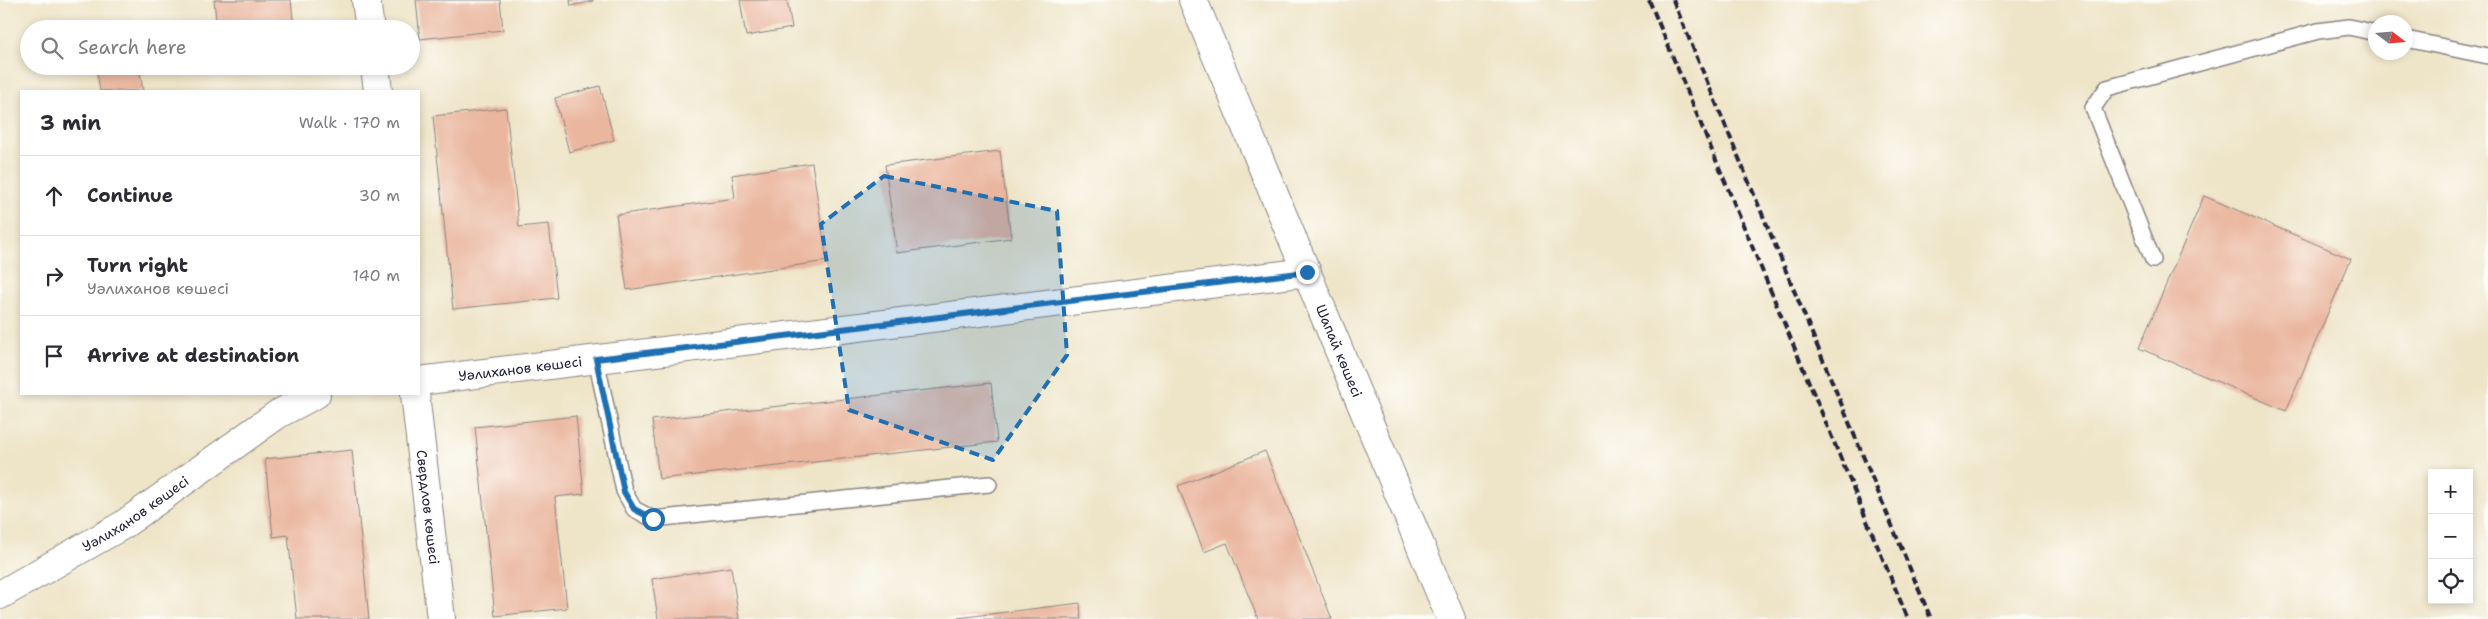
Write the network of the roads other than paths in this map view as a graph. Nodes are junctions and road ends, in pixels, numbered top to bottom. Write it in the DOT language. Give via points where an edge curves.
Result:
graph roads {
  1 [pos="366,0"];
  2 [pos="1193,0"];
  3 [pos="369,20"];
  4 [pos="2368,31"];
  5 [pos="2413,40"];
  6 [pos="2488,56"];
  7 [pos="376,75"];
  8 [pos="378,90"];
  9 [pos="2153,260"];
  10 [pos="1307,272"];
  11 [pos="596,359"];
  12 [pos="420,381"];
  13 [pos="314,395"];
  14 [pos="415,395"];
  15 [pos="989,484"];
  16 [pos="0,595"];
  17 [pos="441,619"];
  18 [pos="1451,619"];
  1 -- 3 [label="street"];
  2 -- 10 [label="street, Шапай көшесі"];
  4 -- 9 [label="lane" via="2349,27 2318,31 2107,88 2093,108"];
  5 -- 6 [label="lane"];
  7 -- 8 [label="street"];
  10 -- 11 [label="street, Уәлиханов көшесі"];
  10 -- 18 [label="street, Шапай көшесі"];
  11 -- 12 [label="street, Уәлиханов көшесі"];
  11 -- 15 [label="lane" via="624,492 634,509 653,519"];
  13 -- 16 [label="street, Уәлиханов көшесі" via="278,414 123,525"];
  14 -- 17 [label="street, Свердлов көшесі"];
}
